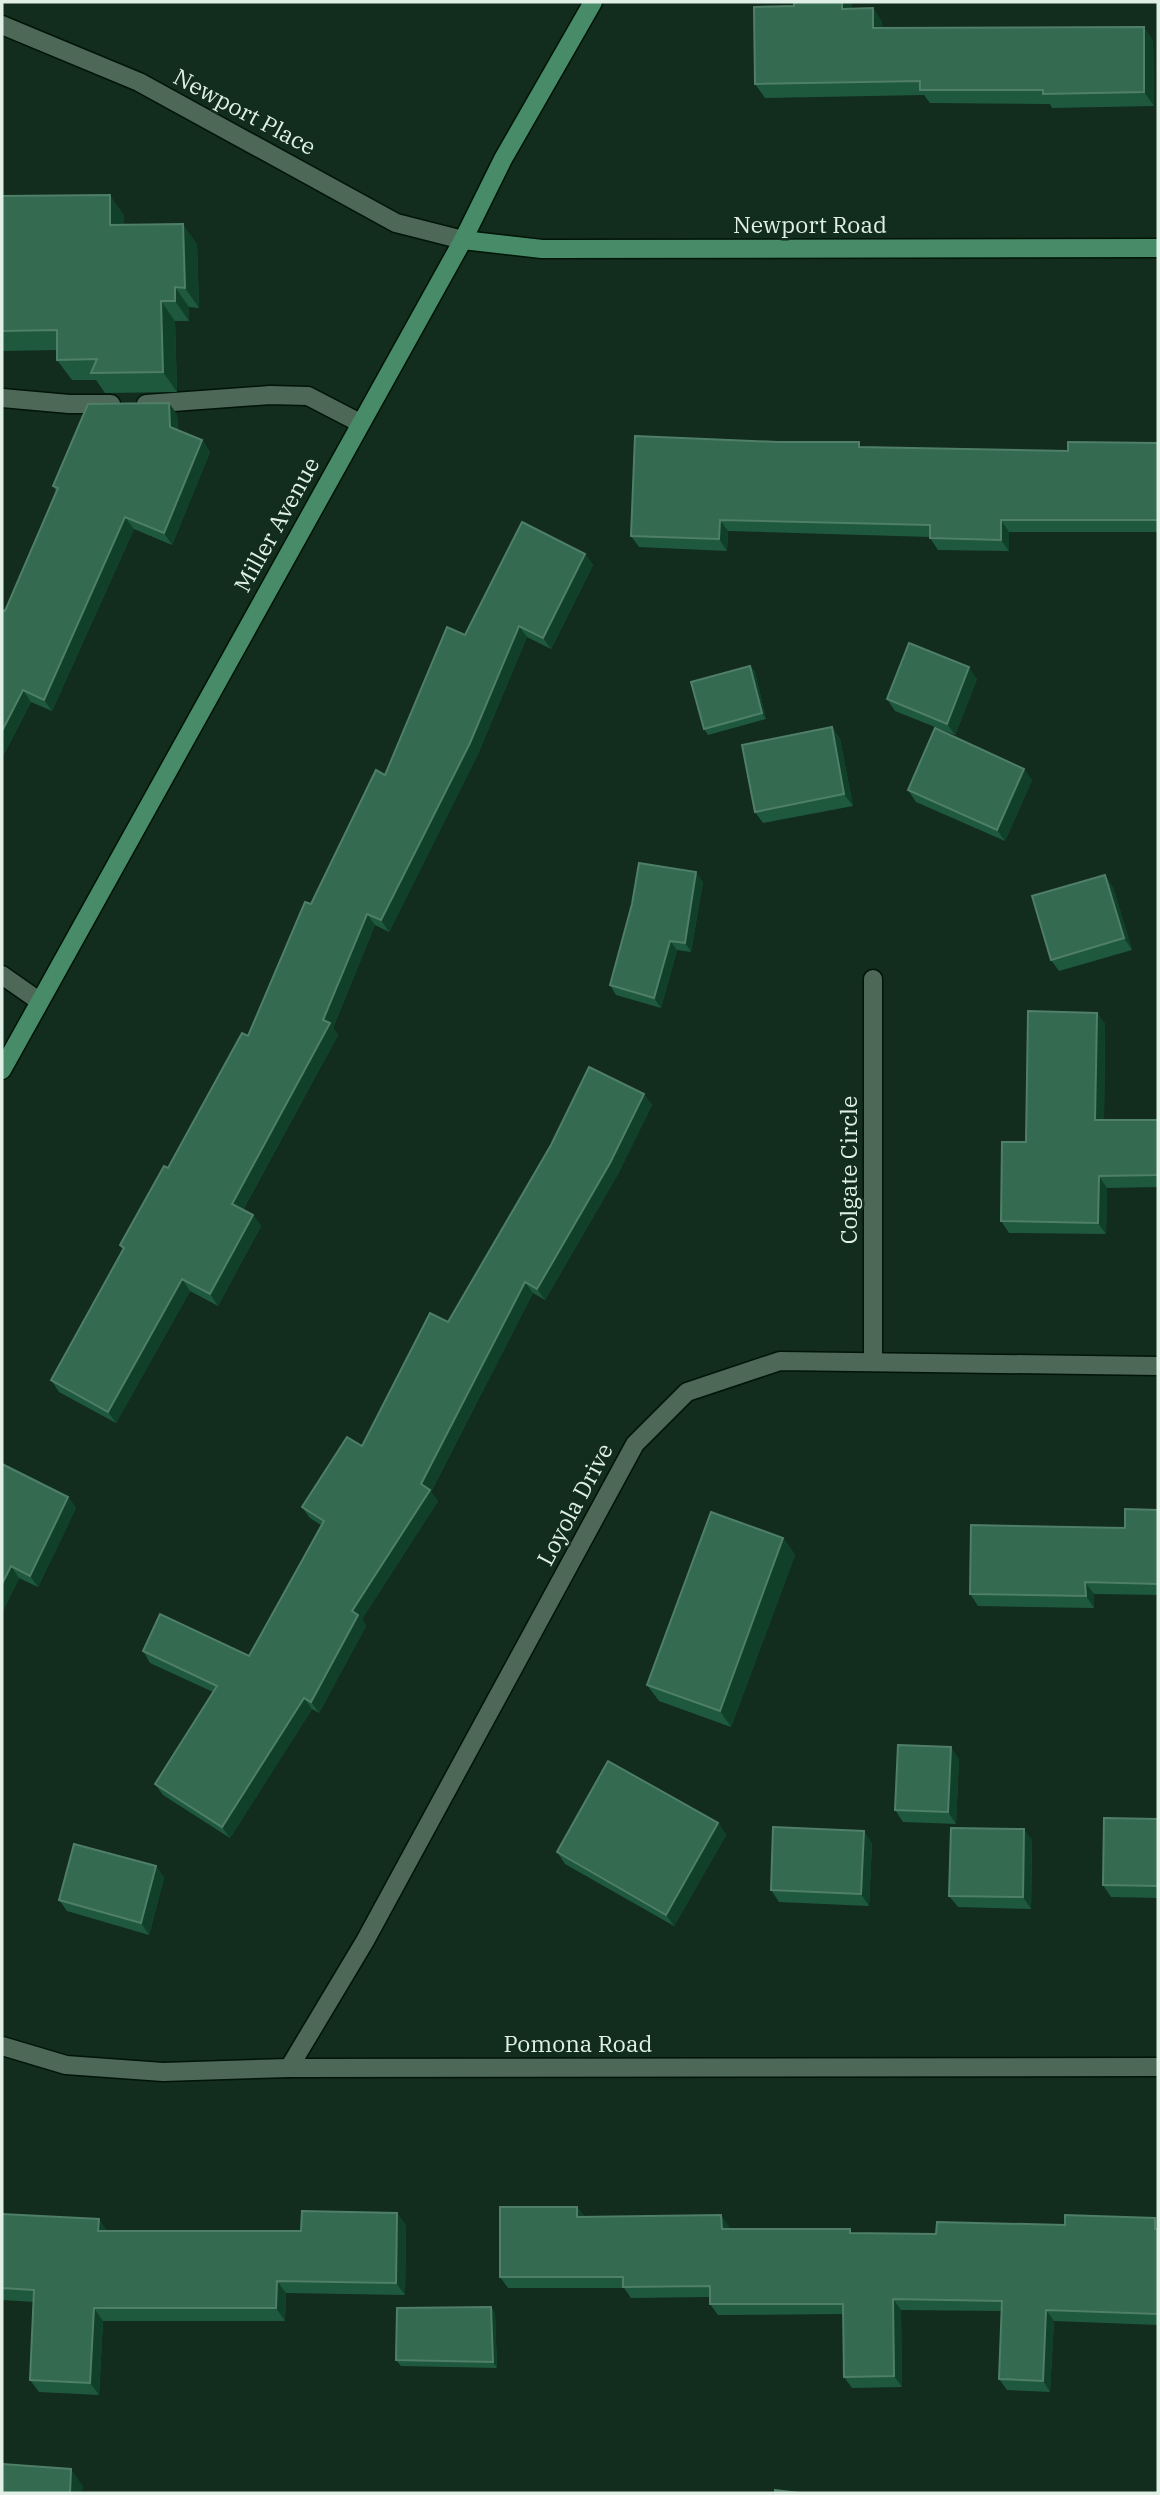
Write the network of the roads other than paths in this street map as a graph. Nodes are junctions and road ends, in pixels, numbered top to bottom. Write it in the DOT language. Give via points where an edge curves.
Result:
graph roads {
  1 [pos="593,2"];
  2 [pos="2,25"];
  3 [pos="463,240"];
  4 [pos="1158,248"];
  5 [pos="2,398"];
  6 [pos="359,423"];
  7 [pos="2,975"];
  8 [pos="873,979"];
  9 [pos="39,1001"];
  10 [pos="2,1070"];
  11 [pos="873,1361"];
  12 [pos="1158,1366"];
  13 [pos="2,2046"];
  14 [pos="1158,2067"];
  15 [pos="289,2068"];
  1 -- 3 [label="main road, Miller Avenue" via="503,159"];
  2 -- 3 [label="street, Newport Place" via="139,82 396,223"];
  3 -- 4 [label="main road, Newport Road" via="542,249"];
  3 -- 6 [label="main road, Miller Avenue"];
  5 -- 6 [label="street" via="69,404 166,404 308,396"];
  6 -- 9 [label="main road, Miller Avenue"];
  7 -- 9 [label="street"];
  8 -- 11 [label="street, Colgate Circle"];
  9 -- 10 [label="main road, Miller Avenue"];
  11 -- 12 [label="street, Loyola Drive"];
  11 -- 15 [label="street, Loyola Drive" via="780,1361 687,1392 635,1444 365,1941"];
  13 -- 15 [label="street, Pomona Road" via="66,2065 163,2072"];
  14 -- 15 [label="street, Pomona Road"];
}
